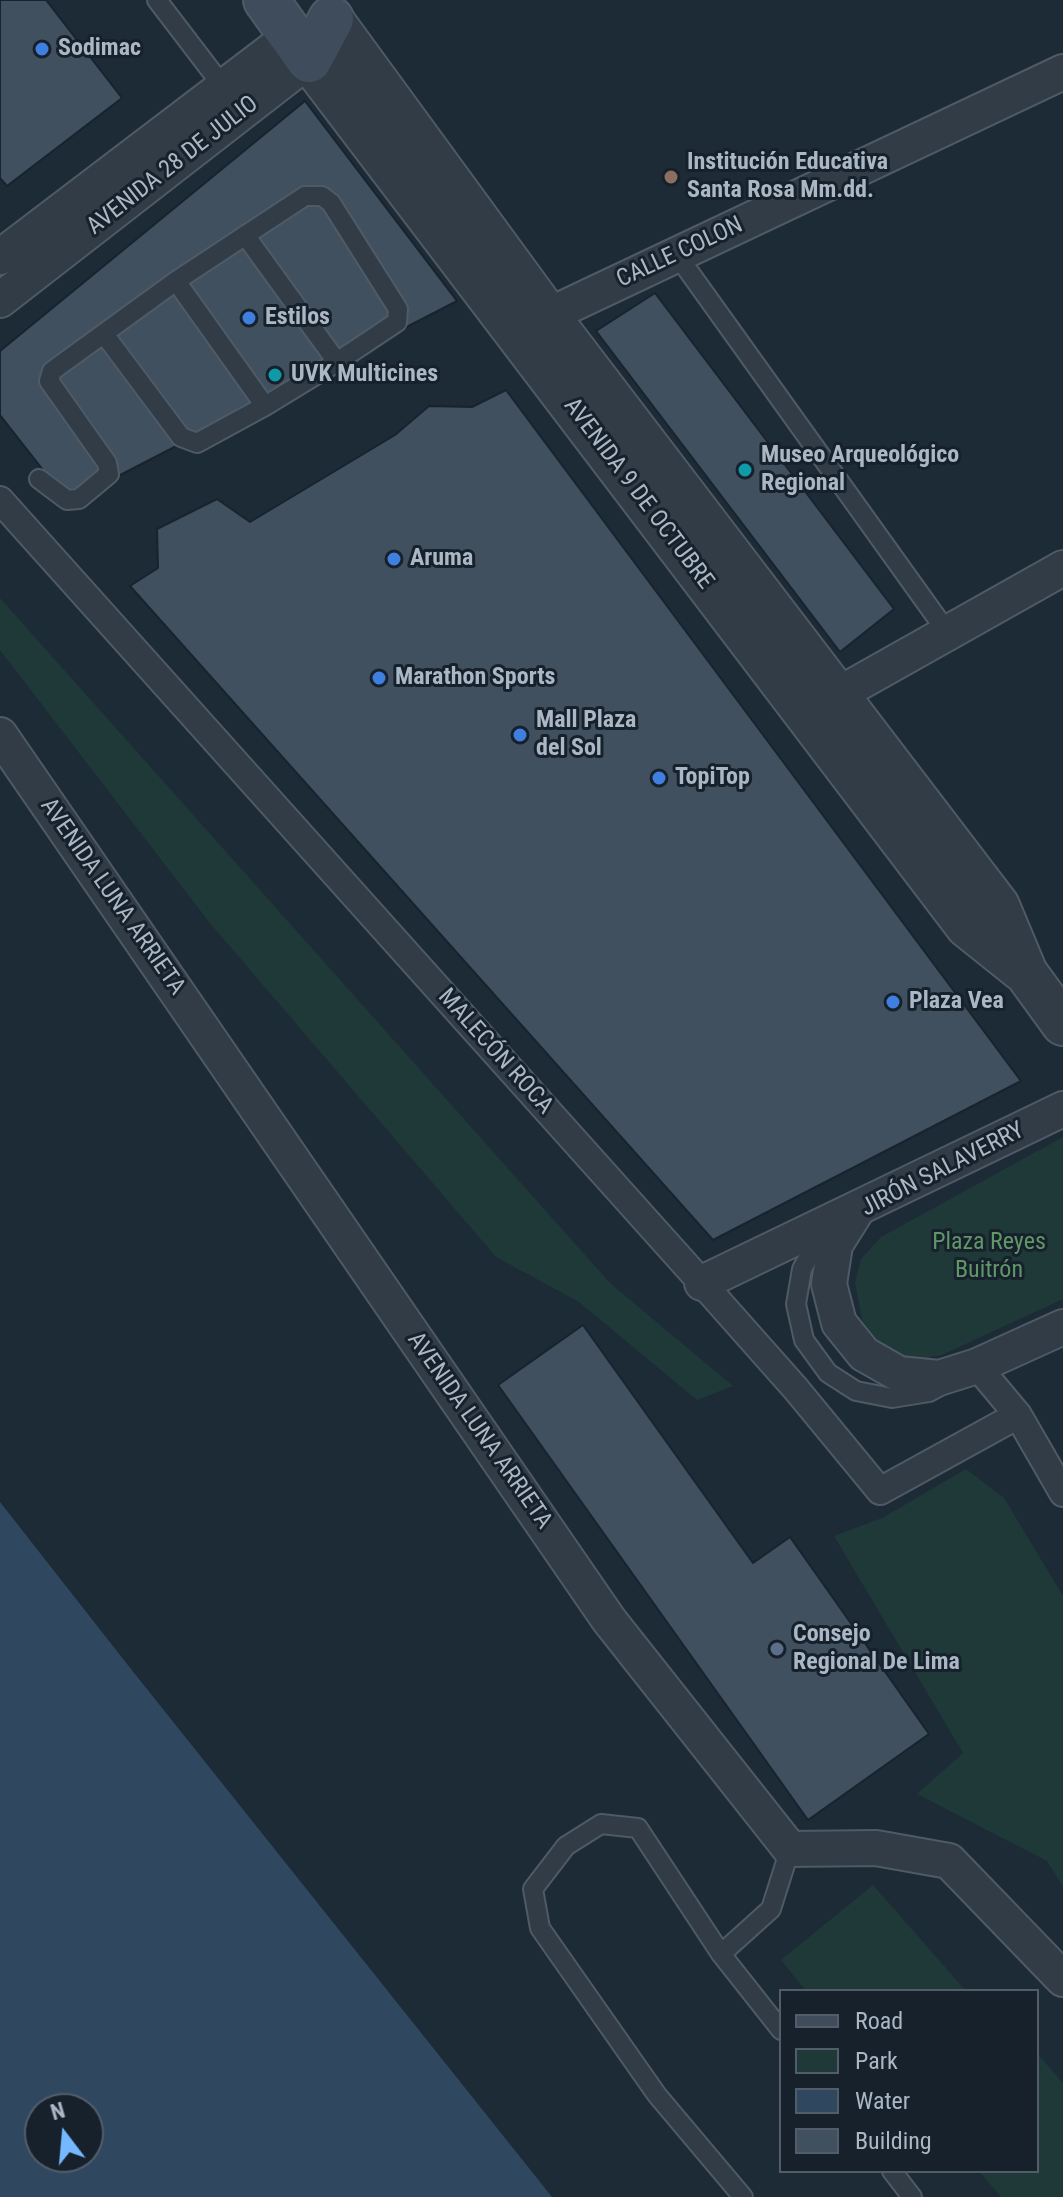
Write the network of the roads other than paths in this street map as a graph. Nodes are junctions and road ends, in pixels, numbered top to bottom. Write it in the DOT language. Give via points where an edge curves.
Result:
graph roads {
  1 [pos="157,0"];
  2 [pos="266,0"];
  3 [pos="322,23"];
  4 [pos="1063,72"];
  5 [pos="233,100"];
  6 [pos="245,235"];
  7 [pos="677,255"];
  8 [pos="0,257"];
  9 [pos="176,281"];
  10 [pos="0,300"];
  11 [pos="531,324"];
  12 [pos="104,334"];
  13 [pos="337,362"];
  14 [pos="265,406"];
  15 [pos="39,479"];
  16 [pos="0,500"];
  17 [pos="1063,568"];
  18 [pos="947,632"];
  19 [pos="821,704"];
  20 [pos="0,735"];
  21 [pos="1063,1024"];
  22 [pos="1063,1109"];
  23 [pos="857,1210"];
  24 [pos="702,1283"];
  25 [pos="1063,1327"];
  26 [pos="977,1366"];
  27 [pos="1018,1415"];
  28 [pos="1063,1493"];
  29 [pos="790,1849"];
  30 [pos="721,1954"];
  31 [pos="1063,1979"];
  32 [pos="779,2027"];
  33 [pos="894,2173"];
  34 [pos="743,2197"];
  35 [pos="912,2197"];
  1 -- 5 [label="lane"];
  2 -- 3 [label="main road, AVENIDA 9 DE OCTUBRE"];
  3 -- 5 [label="street, AVENIDA 28 DE JULIO"];
  3 -- 11 [label="street, AVENIDA 9 DE OCTUBRE"];
  4 -- 7 [label="street, CALLE COLON"];
  5 -- 8 [label="street, AVENIDA 28 DE JULIO"];
  5 -- 10 [label="street, AVENIDA 28 DE JULIO"];
  6 -- 9 [label="lane"];
  6 -- 13 [label="lane"];
  6 -- 13 [label="lane" via="305,196 322,196 331,203 398,309 397,322"];
  7 -- 11 [label="street, CALLE COLON"];
  7 -- 18 [label="lane"];
  9 -- 12 [label="lane"];
  9 -- 14 [label="lane"];
  11 -- 19 [label="street, AVENIDA 9 DE OCTUBRE"];
  12 -- 14 [label="lane" via="181,437 197,443"];
  12 -- 15 [label="lane" via="52,371 49,381 107,463 109,474 79,499 67,500"];
  13 -- 14 [label="lane"];
  16 -- 24 [label="street, MALECÓN ROCA"];
  17 -- 18 [label="street"];
  18 -- 19 [label="street"];
  19 -- 21 [label="street, AVENIDA 9 DE OCTUBRE" via="967,926 1026,973"];
  20 -- 29 [label="street, AVENIDA LUNA ARRIETA" via="609,1620"];
  22 -- 23 [label="street, JIRÓN SALAVERRY"];
  23 -- 24 [label="street"];
  23 -- 26 [label="street, JIRÓN SALAVERRY" via="835,1245 829,1284 839,1323 864,1354 899,1374 939,1378"];
  24 -- 27 [label="street, MALECÓN ROCA" via="880,1491"];
  25 -- 26 [label="street, JIRÓN SALAVERRY"];
  26 -- 27 [label="street"];
  27 -- 28 [label="street"];
  29 -- 30 [label="lane" via="771,1909"];
  29 -- 31 [label="street" via="876,1848 949,1861"];
  30 -- 32 [label="lane"];
  30 -- 34 [label="lane" via="638,1828 601,1824 566,1846 533,1889 540,1928 657,2095"];
  33 -- 35 [label="lane"];
}
